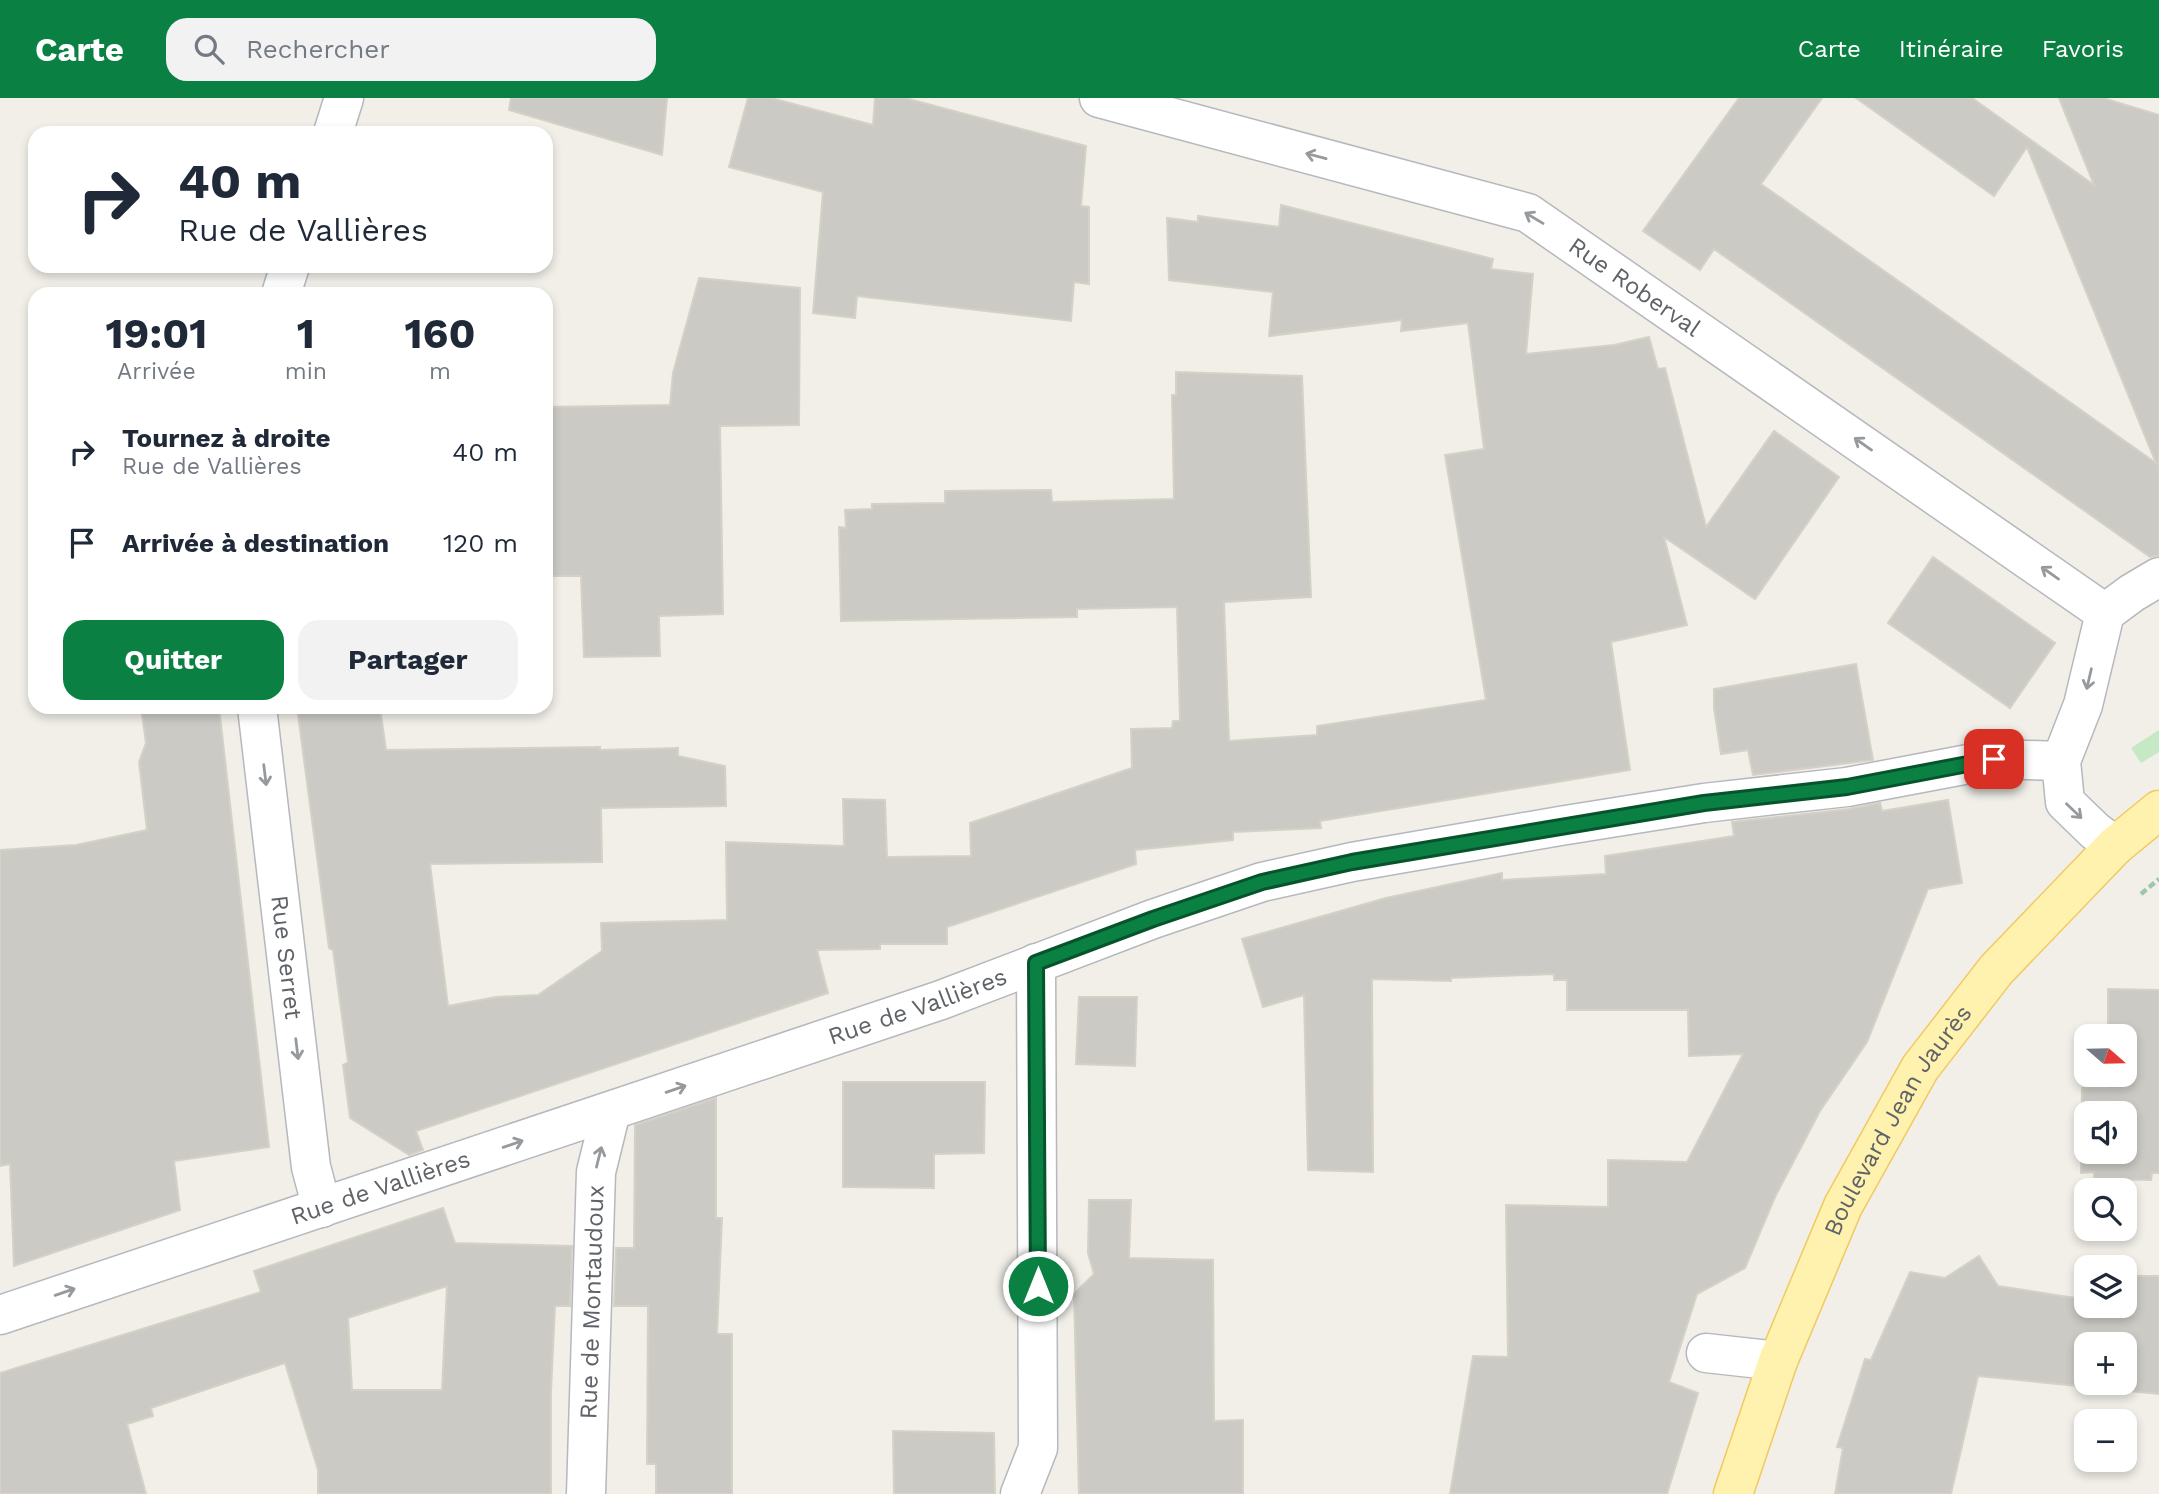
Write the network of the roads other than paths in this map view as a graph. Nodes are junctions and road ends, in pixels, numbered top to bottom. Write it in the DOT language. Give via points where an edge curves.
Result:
graph roads {
  1 [pos="344,98"];
  2 [pos="1099,98"];
  3 [pos="335,126"];
  4 [pos="2159,577"];
  5 [pos="2105,613"];
  6 [pos="258,714"];
  7 [pos="2061,761"];
  8 [pos="2159,810"];
  9 [pos="2115,846"];
  10 [pos="1036,963"];
  11 [pos="611,1111"];
  12 [pos="322,1208"];
  13 [pos="0,1315"];
  14 [pos="1706,1353"];
  15 [pos="1778,1361"];
  16 [pos="586,1494"];
  17 [pos="1020,1494"];
  18 [pos="1733,1494"];
  1 -- 3 [label="street"];
  5 -- 2 [label="street, Rue Roberval, one-way" via="1528,213"];
  4 -- 5 [label="street"];
  5 -- 7 [label="street, one-way" via="2083,705"];
  6 -- 12 [label="street, Rue Serret, one-way" via="311,1167"];
  7 -- 9 [label="street, one-way" via="2065,802"];
  7 -- 10 [label="street, Rue de Vallières" via="1994,759 1847,787 1691,805 1352,862 1262,882"];
  8 -- 9 [label="main road, Boulevard Jean Jaurès"];
  9 -- 15 [label="main road, Boulevard Jean Jaurès" via="1996,970 1920,1068 1843,1206"];
  11 -- 10 [label="street, Rue de Vallières, one-way" via="941,1000"];
  10 -- 17 [label="street" via="1038,1448"];
  12 -- 11 [label="street, Rue de Vallières, one-way"];
  16 -- 11 [label="street, Rue de Montaudoux, one-way" via="596,1172"];
  13 -- 12 [label="street, Rue de Vallières, one-way"];
  14 -- 15 [label="street"];
  15 -- 18 [label="main road, Boulevard Jean Jaurès"];
}
